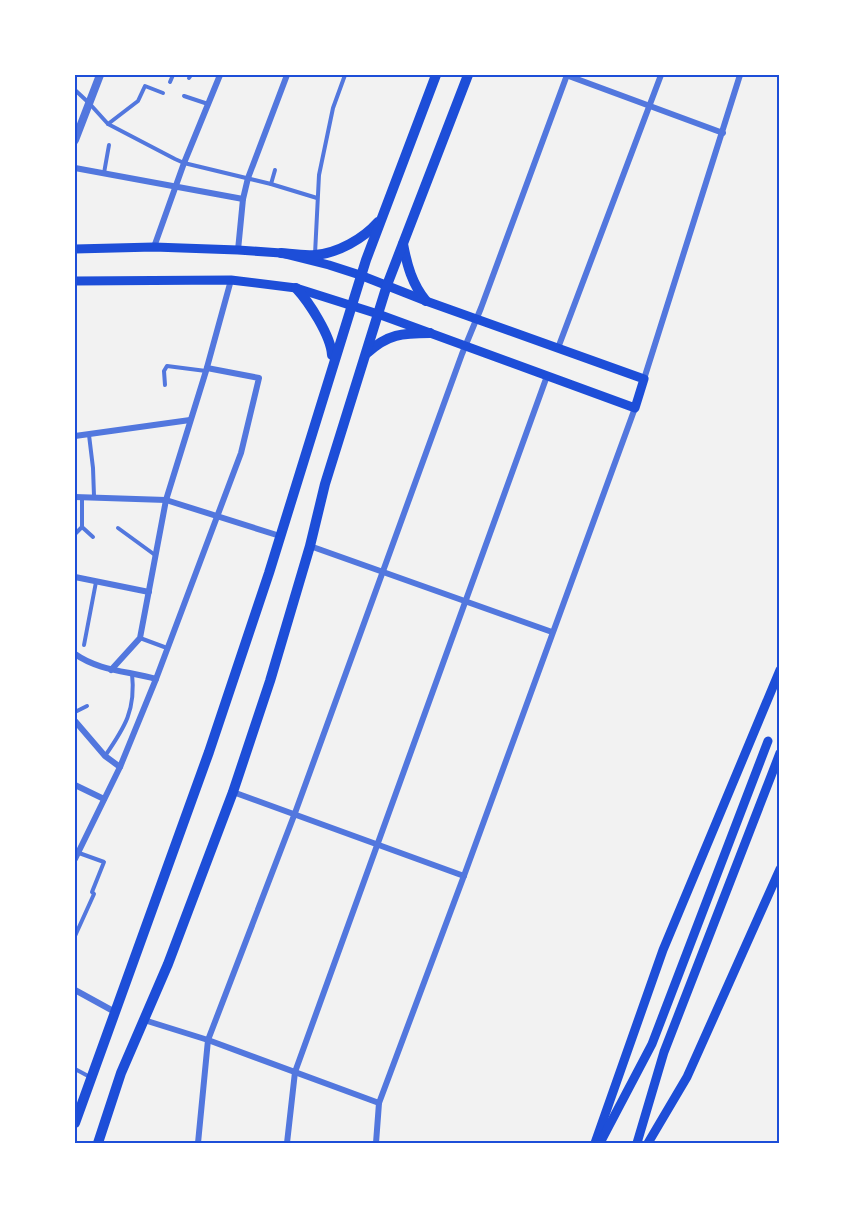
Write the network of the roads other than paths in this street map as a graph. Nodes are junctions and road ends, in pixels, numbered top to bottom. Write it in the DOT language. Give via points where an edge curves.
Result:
graph roads {
  1 [pos="100,75"];
  2 [pos="173,75"];
  3 [pos="220,75"];
  4 [pos="287,75"];
  5 [pos="345,75"];
  6 [pos="436,75"];
  7 [pos="468,75"];
  8 [pos="567,75"];
  9 [pos="660,75"];
  10 [pos="740,75"];
  11 [pos="170,82"];
  12 [pos="75,90"];
  13 [pos="163,93"];
  14 [pos="184,96"];
  15 [pos="89,103"];
  16 [pos="209,105"];
  17 [pos="650,106"];
  18 [pos="108,124"];
  19 [pos="723,133"];
  20 [pos="75,140"];
  21 [pos="109,145"];
  22 [pos="184,163"];
  23 [pos="75,168"];
  24 [pos="275,170"];
  25 [pos="104,173"];
  26 [pos="248,178"];
  27 [pos="271,184"];
  28 [pos="176,187"];
  29 [pos="317,198"];
  30 [pos="243,199"];
  31 [pos="383,217"];
  32 [pos="403,242"];
  33 [pos="154,247"];
  34 [pos="75,249"];
  35 [pos="238,250"];
  36 [pos="281,253"];
  37 [pos="315,255"];
  38 [pos="360,275"];
  39 [pos="231,280"];
  40 [pos="75,281"];
  41 [pos="387,285"];
  42 [pos="296,288"];
  43 [pos="426,301"];
  44 [pos="351,305"];
  45 [pos="378,314"];
  46 [pos="477,318"];
  47 [pos="430,333"];
  48 [pos="465,346"];
  49 [pos="558,348"];
  50 [pos="366,354"];
  51 [pos="333,363"];
  52 [pos="206,369"];
  53 [pos="547,376"];
  54 [pos="644,379"];
  55 [pos="165,385"];
  56 [pos="634,408"];
  57 [pos="190,420"];
  58 [pos="89,434"];
  59 [pos="75,436"];
  60 [pos="94,496"];
  61 [pos="79,497"];
  62 [pos="166,500"];
  63 [pos="217,515"];
  64 [pos="82,527"];
  65 [pos="118,528"];
  66 [pos="75,534"];
  67 [pos="280,536"];
  68 [pos="93,537"];
  69 [pos="310,546"];
  70 [pos="155,555"];
  71 [pos="383,572"];
  72 [pos="75,577"];
  73 [pos="96,582"];
  74 [pos="149,592"];
  75 [pos="467,601"];
  76 [pos="552,632"];
  77 [pos="140,638"];
  78 [pos="84,645"];
  79 [pos="168,648"];
  80 [pos="75,654"];
  81 [pos="111,670"];
  82 [pos="780,670"];
  83 [pos="132,672"];
  84 [pos="156,679"];
  85 [pos="87,706"];
  86 [pos="75,712"];
  87 [pos="75,721"];
  88 [pos="768,741"];
  89 [pos="780,753"];
  90 [pos="105,756"];
  91 [pos="120,768"];
  92 [pos="75,785"];
  93 [pos="233,792"];
  94 [pos="104,799"];
  95 [pos="295,813"];
  96 [pos="378,844"];
  97 [pos="76,856"];
  98 [pos="780,869"];
  99 [pos="464,876"];
  100 [pos="75,936"];
  101 [pos="75,990"];
  102 [pos="114,1012"];
  103 [pos="143,1019"];
  104 [pos="208,1040"];
  105 [pos="75,1069"];
  106 [pos="295,1072"];
  107 [pos="92,1078"];
  108 [pos="379,1102"];
  109 [pos="75,1123"];
  110 [pos="98,1143"];
  111 [pos="198,1143"];
  112 [pos="287,1143"];
  113 [pos="376,1143"];
  114 [pos="595,1143"];
  115 [pos="600,1143"];
  116 [pos="637,1143"];
  117 [pos="648,1143"];
  1 -- 15 [label="street"];
  2 -- 11 [label="lane"];
  3 -- 16 [label="street"];
  4 -- 26 [label="street"];
  5 -- 29 [label="lane" via="333,108"];
  6 -- 31 [label="main road"];
  7 -- 32 [label="main road"];
  8 -- 17 [label="street"];
  8 -- 46 [label="street"];
  9 -- 17 [label="street"];
  10 -- 19 [label="street"];
  12 -- 15 [label="lane"];
  13 -- 18 [label="lane" via="145,86 138,101"];
  14 -- 16 [label="lane"];
  15 -- 18 [label="lane"];
  15 -- 20 [label="street"];
  16 -- 22 [label="street"];
  17 -- 19 [label="street"];
  17 -- 49 [label="street"];
  18 -- 22 [label="lane"];
  19 -- 54 [label="street"];
  21 -- 25 [label="lane"];
  22 -- 26 [label="lane"];
  22 -- 28 [label="street"];
  23 -- 25 [label="street"];
  24 -- 27 [label="lane"];
  25 -- 28 [label="street"];
  26 -- 27 [label="lane"];
  26 -- 30 [label="street"];
  27 -- 29 [label="lane"];
  28 -- 30 [label="street"];
  28 -- 33 [label="street"];
  29 -- 37 [label="lane"];
  30 -- 35 [label="street"];
  31 -- 37 [label="main road" via="369,232 341,248"];
  31 -- 38 [label="main road"];
  32 -- 41 [label="main road"];
  32 -- 43 [label="main road" via="416,288"];
  33 -- 34 [label="main road"];
  33 -- 35 [label="main road"];
  35 -- 36 [label="main road"];
  36 -- 37 [label="main road"];
  36 -- 38 [label="main road"];
  38 -- 41 [label="main road"];
  38 -- 44 [label="main road"];
  39 -- 40 [label="main road"];
  39 -- 42 [label="main road"];
  39 -- 52 [label="street"];
  41 -- 43 [label="main road"];
  41 -- 45 [label="main road"];
  42 -- 44 [label="main road"];
  42 -- 51 [label="main road" via="306,298 331,343"];
  43 -- 46 [label="main road"];
  44 -- 45 [label="main road"];
  44 -- 51 [label="main road"];
  45 -- 47 [label="main road"];
  45 -- 50 [label="main road"];
  46 -- 48 [label="street"];
  46 -- 49 [label="main road"];
  47 -- 48 [label="main road"];
  47 -- 50 [label="main road" via="404,333 388,338"];
  48 -- 53 [label="main road"];
  48 -- 71 [label="street"];
  49 -- 54 [label="main road"];
  50 -- 69 [label="main road"];
  51 -- 67 [label="main road"];
  52 -- 55 [label="lane" via="167,366"];
  52 -- 57 [label="street"];
  52 -- 63 [label="street" via="259,378 241,453"];
  53 -- 56 [label="main road"];
  53 -- 75 [label="street"];
  54 -- 56 [label="main road"];
  56 -- 76 [label="street"];
  57 -- 58 [label="street"];
  57 -- 62 [label="street"];
  58 -- 59 [label="street"];
  58 -- 60 [label="lane"];
  60 -- 61 [label="street"];
  60 -- 62 [label="street"];
  61 -- 64 [label="lane"];
  62 -- 63 [label="street"];
  62 -- 70 [label="street"];
  63 -- 67 [label="street"];
  63 -- 79 [label="street"];
  64 -- 66 [label="lane"];
  64 -- 68 [label="lane"];
  65 -- 70 [label="lane"];
  67 -- 102 [label="main road" via="209,752"];
  69 -- 71 [label="street"];
  69 -- 93 [label="main road"];
  70 -- 74 [label="street"];
  71 -- 75 [label="street"];
  71 -- 95 [label="street"];
  72 -- 73 [label="street"];
  73 -- 74 [label="street"];
  73 -- 78 [label="lane"];
  74 -- 77 [label="street"];
  75 -- 76 [label="street"];
  75 -- 96 [label="street"];
  76 -- 99 [label="street"];
  77 -- 79 [label="lane"];
  77 -- 81 [label="street"];
  79 -- 84 [label="street"];
  80 -- 81 [label="street"];
  81 -- 83 [label="street"];
  82 -- 114 [label="main road" via="663,950"];
  83 -- 84 [label="street"];
  83 -- 90 [label="lane" via="129,716"];
  84 -- 91 [label="street"];
  85 -- 86 [label="lane"];
  87 -- 90 [label="street"];
  88 -- 115 [label="main road" via="652,1044"];
  89 -- 116 [label="main road" via="664,1052"];
  90 -- 91 [label="street"];
  91 -- 94 [label="street"];
  92 -- 94 [label="street"];
  93 -- 95 [label="street"];
  93 -- 103 [label="main road"];
  94 -- 97 [label="street"];
  95 -- 96 [label="street"];
  95 -- 104 [label="street"];
  96 -- 99 [label="street"];
  96 -- 106 [label="street"];
  97 -- 100 [label="lane" via="104,862"];
  98 -- 117 [label="main road" via="687,1077"];
  99 -- 108 [label="street"];
  101 -- 102 [label="street"];
  102 -- 107 [label="main road"];
  103 -- 104 [label="street"];
  103 -- 110 [label="main road"];
  104 -- 106 [label="street"];
  104 -- 111 [label="street"];
  105 -- 107 [label="lane"];
  106 -- 108 [label="street"];
  106 -- 112 [label="street"];
  107 -- 109 [label="main road"];
  108 -- 113 [label="street"];
}
